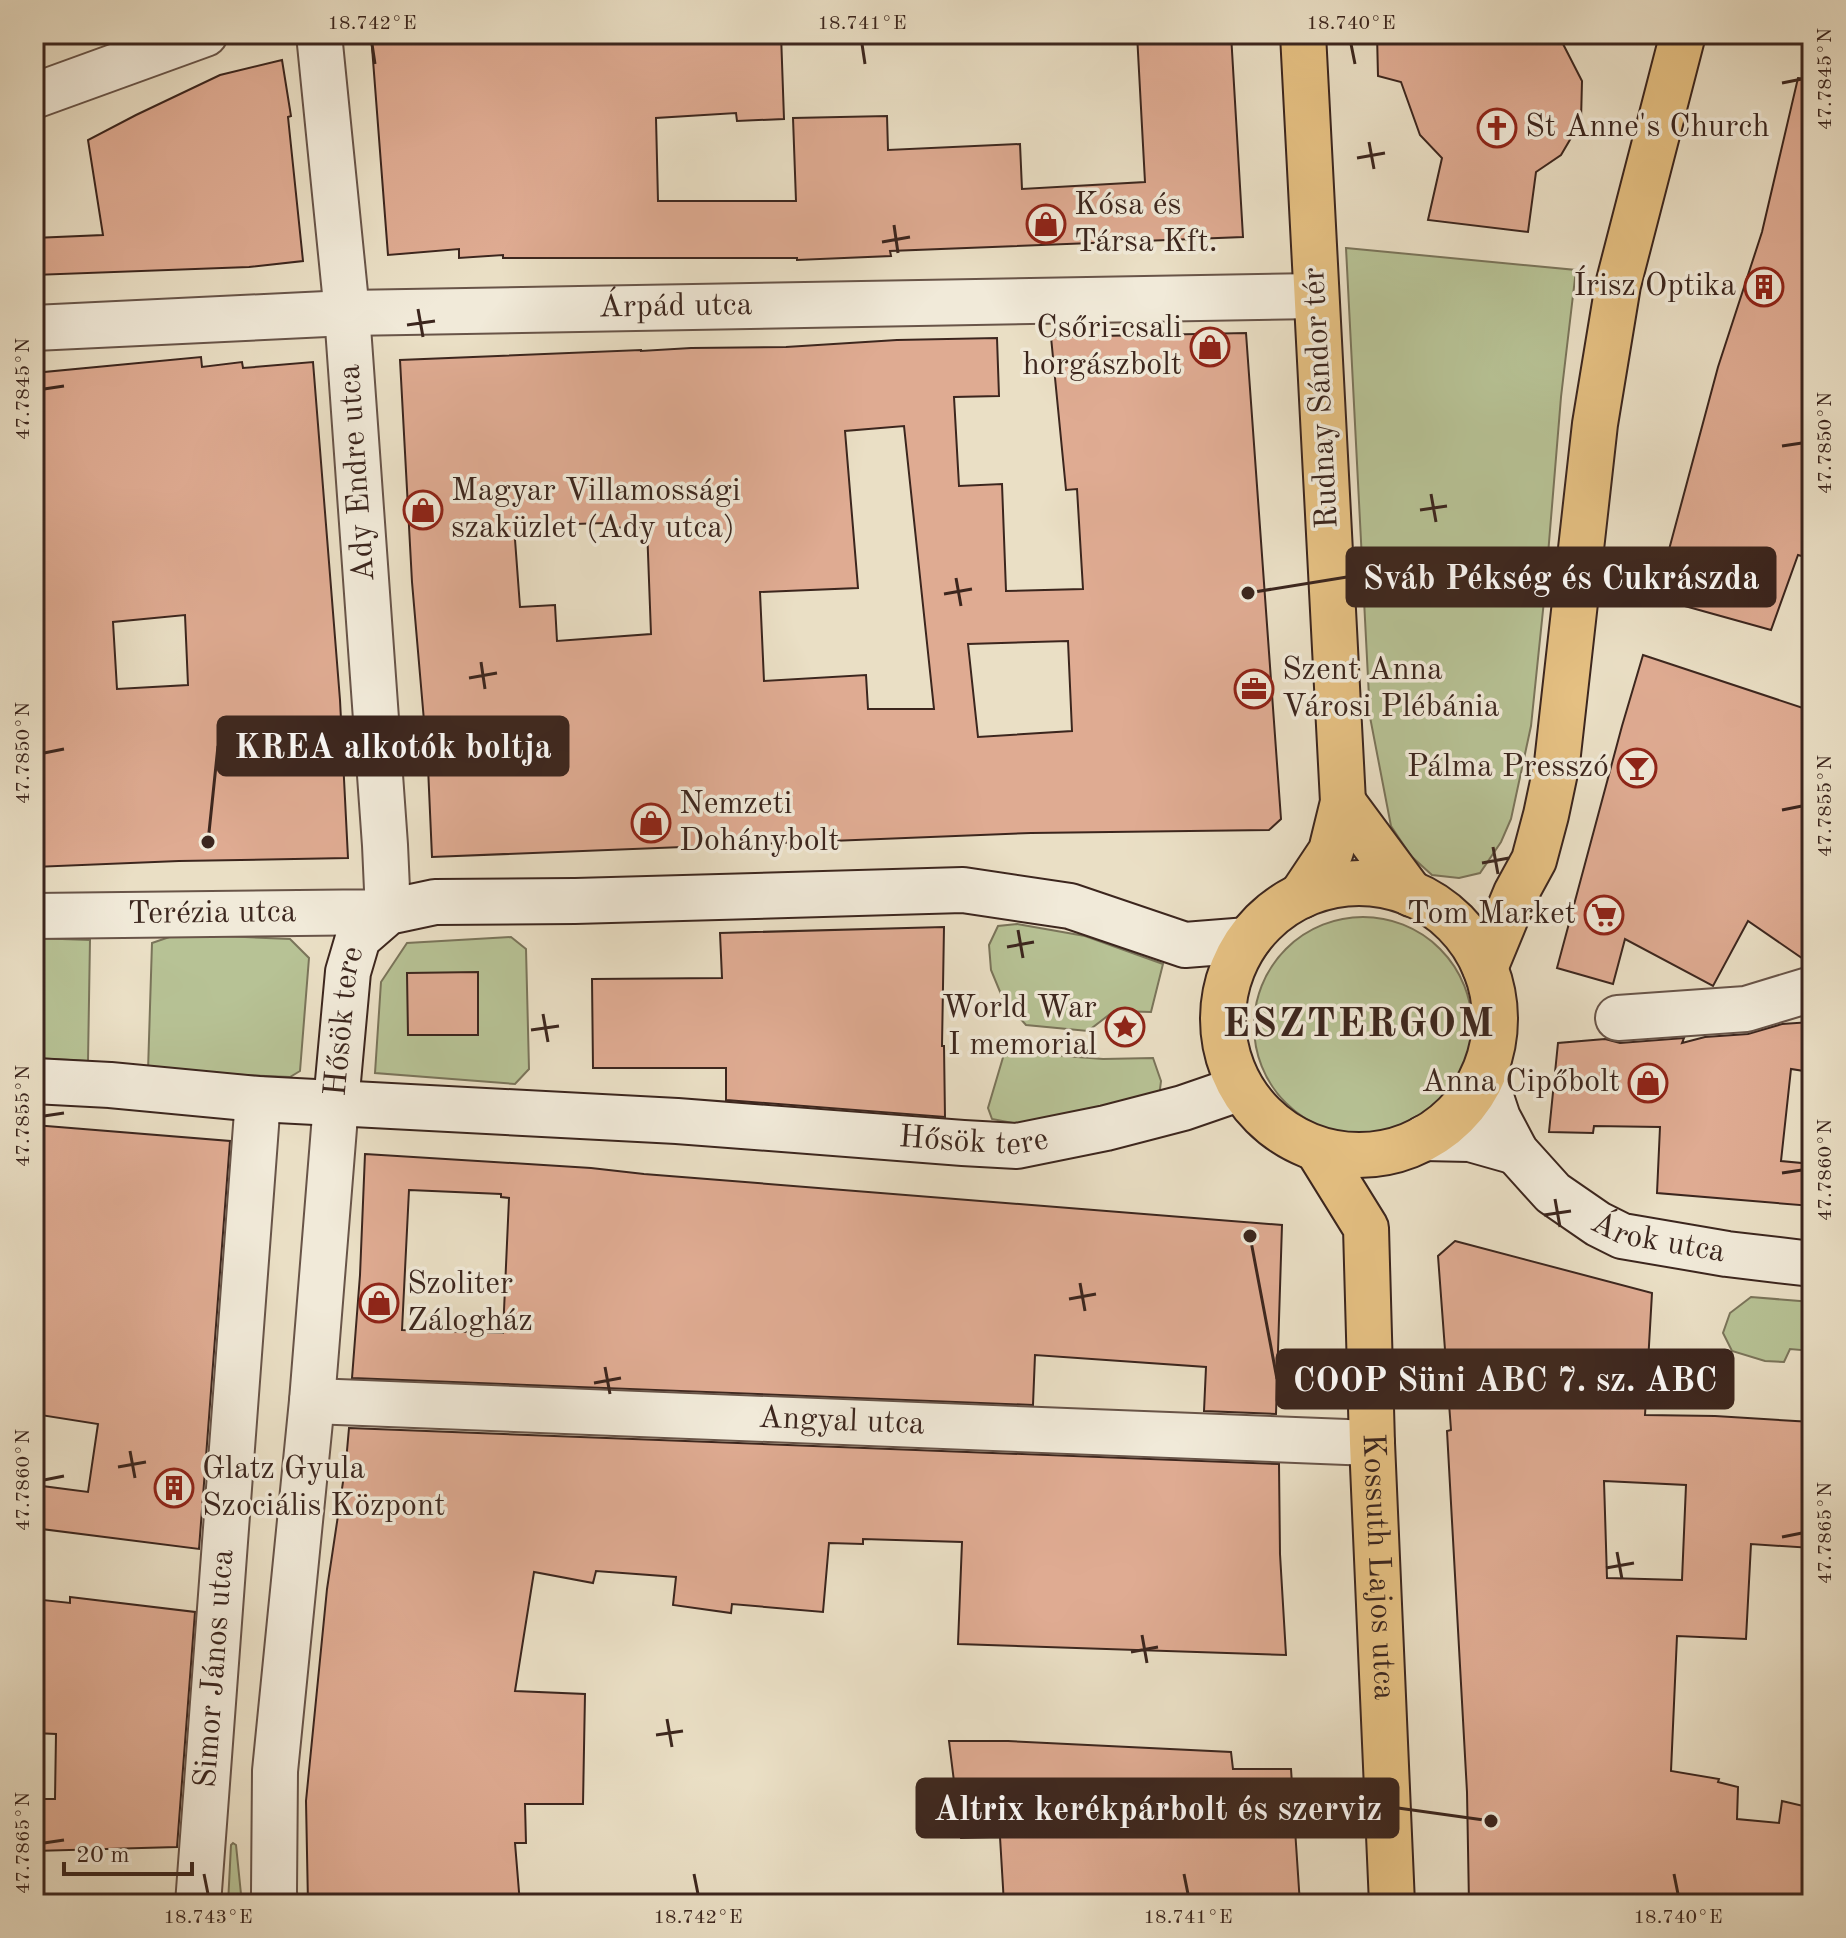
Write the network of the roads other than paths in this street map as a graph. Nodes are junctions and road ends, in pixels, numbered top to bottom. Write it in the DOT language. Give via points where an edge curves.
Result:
graph roads {
  1 [pos="205,34"];
  2 [pos="319,34"];
  3 [pos="1303,34"];
  4 [pos="1683,34"];
  5 [pos="34,96"];
  6 [pos="1316,296"];
  7 [pos="347,313"];
  8 [pos="34,328"];
  9 [pos="1343,802"];
  10 [pos="1516,893"];
  11 [pos="1301,896"];
  12 [pos="1425,901"];
  13 [pos="388,912"];
  14 [pos="34,916"];
  15 [pos="1248,940"];
  16 [pos="1485,968"];
  17 [pos="1812,989"];
  18 [pos="1618,1018"];
  19 [pos="1485,1079"];
  20 [pos="34,1081"];
  21 [pos="1241,1088"];
  22 [pos="258,1099"];
  23 [pos="336,1103"];
  24 [pos="1409,1145"];
  25 [pos="1317,1149"];
  26 [pos="1516,1152"];
  27 [pos="1366,1228"];
  28 [pos="1812,1264"];
  29 [pos="312,1401"];
  30 [pos="1372,1443"];
  31 [pos="198,1904"];
  32 [pos="275,1904"];
  33 [pos="1392,1904"];
  1 -- 5 [label="street"];
  2 -- 7 [label="street, Ady Endre utca"];
  3 -- 6 [label="main road, Rudnay Sándor tér"];
  4 -- 10 [label="main road" via="1618,285 1595,424 1557,763 1534,860"];
  6 -- 7 [label="street, Árpád utca"];
  6 -- 9 [label="main road, Rudnay Sándor tér"];
  7 -- 8 [label="street, Árpád utca"];
  7 -- 13 [label="street, Ady Endre utca"];
  9 -- 11 [label="main road, Rudnay Sándor tér" via="1331,851"];
  9 -- 12 [label="main road"];
  10 -- 12 [label="main road" via="1479,910"];
  10 -- 16 [label="main road"];
  11 -- 12 [label="main road" via="1337,885 1375,884"];
  11 -- 15 [label="main road" via="1272,914"];
  12 -- 16 [label="main road" via="1466,935"];
  13 -- 14 [label="street, Terézia utca"];
  13 -- 15 [label="street, Hősök tere" via="435,902 963,890 1070,906 1185,945"];
  13 -- 23 [label="street, Hősök tere" via="358,938 348,972"];
  15 -- 21 [label="main road" via="1230,975 1223,1013 1226,1052"];
  16 -- 19 [label="main road" via="1494,997 1495,1029"];
  17 -- 18 [label="street" via="1746,1009"];
  19 -- 24 [label="main road" via="1453,1117"];
  19 -- 26 [label="street, Árok utca"];
  20 -- 22 [label="street"];
  21 -- 23 [label="street, Hősök tere" via="1106,1128 1017,1146"];
  21 -- 25 [label="main road" via="1287,1135"];
  22 -- 23 [label="street"];
  22 -- 31 [label="street, Simor János utca"];
  23 -- 29 [label="street"];
  24 -- 25 [label="main road" via="1355,1155"];
  24 -- 26 [label="street" via="1470,1139"];
  24 -- 27 [label="main road"];
  25 -- 27 [label="main road"];
  26 -- 28 [label="street, Árok utca" via="1553,1193 1622,1236"];
  27 -- 30 [label="main road, Kossuth Lajos utca"];
  29 -- 30 [label="street, Angyal utca"];
  29 -- 32 [label="street" via="275,1771"];
  30 -- 33 [label="main road, Kossuth Lajos utca"];
}
